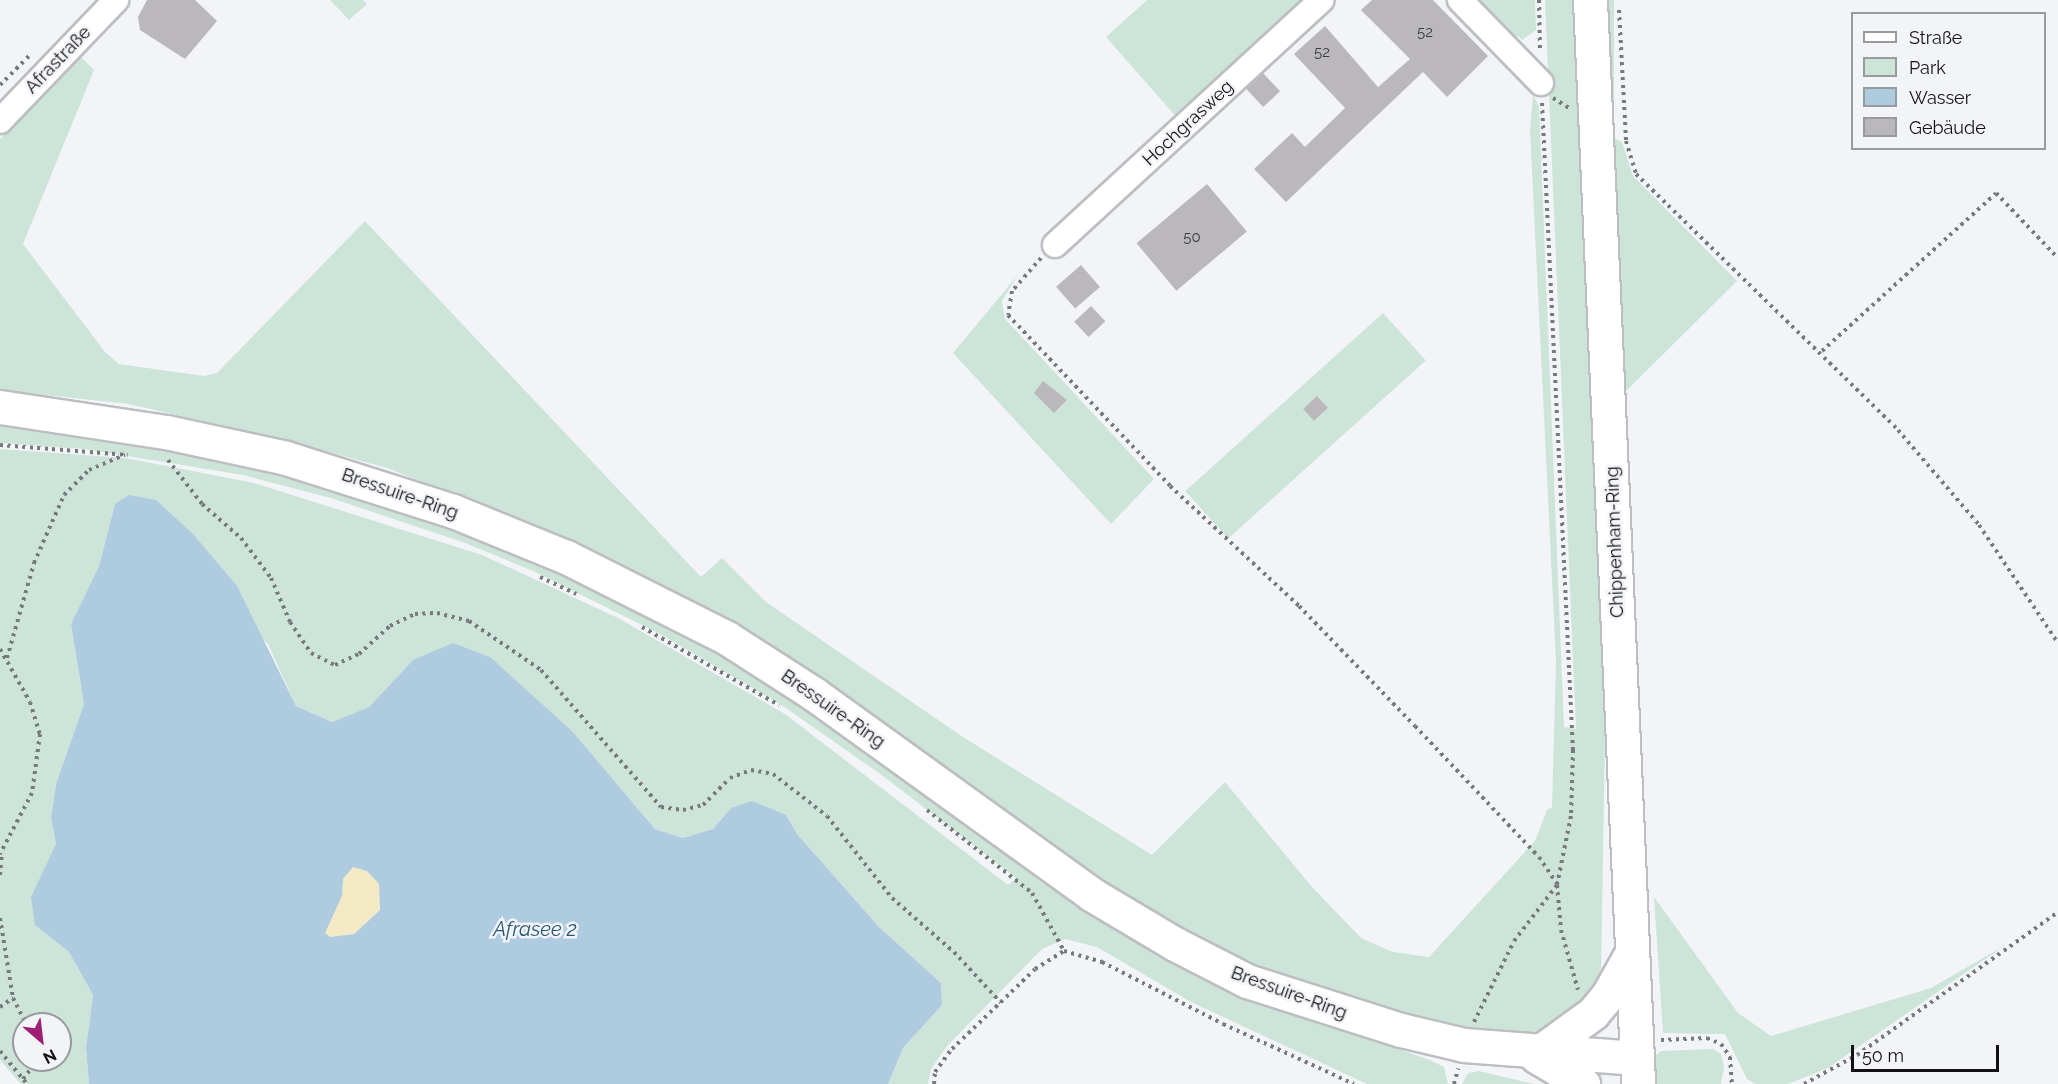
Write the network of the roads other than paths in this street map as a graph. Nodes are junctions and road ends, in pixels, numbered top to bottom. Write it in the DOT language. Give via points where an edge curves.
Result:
graph roads {
  1 [pos="116,0"];
  2 [pos="1320,0"];
  3 [pos="1460,0"];
  4 [pos="1590,0"];
  5 [pos="1541,83"];
  6 [pos="0,121"];
  7 [pos="1055,245"];
  8 [pos="0,407"];
  9 [pos="1631,954"];
  10 [pos="1534,1052"];
  11 [pos="1637,1061"];
  12 [pos="1583,1084"];
  1 -- 6 [label="street, Afrastraße"];
  2 -- 7 [label="street, Hochgrasweg"];
  3 -- 5 [label="street"];
  4 -- 9 [label="main road, Chippenham-Ring"];
  8 -- 10 [label="main road, Bressuire-Ring" via="166,432 286,458 453,512 566,557 727,638 814,694 1091,894 1247,981 1390,1027 1464,1045"];
  9 -- 10 [label="main road" via="1593,1013"];
  9 -- 11 [label="main road, Chippenham-Ring"];
  10 -- 11 [label="main road, Bressuire-Ring"];
  10 -- 12 [label="main road"];
}
